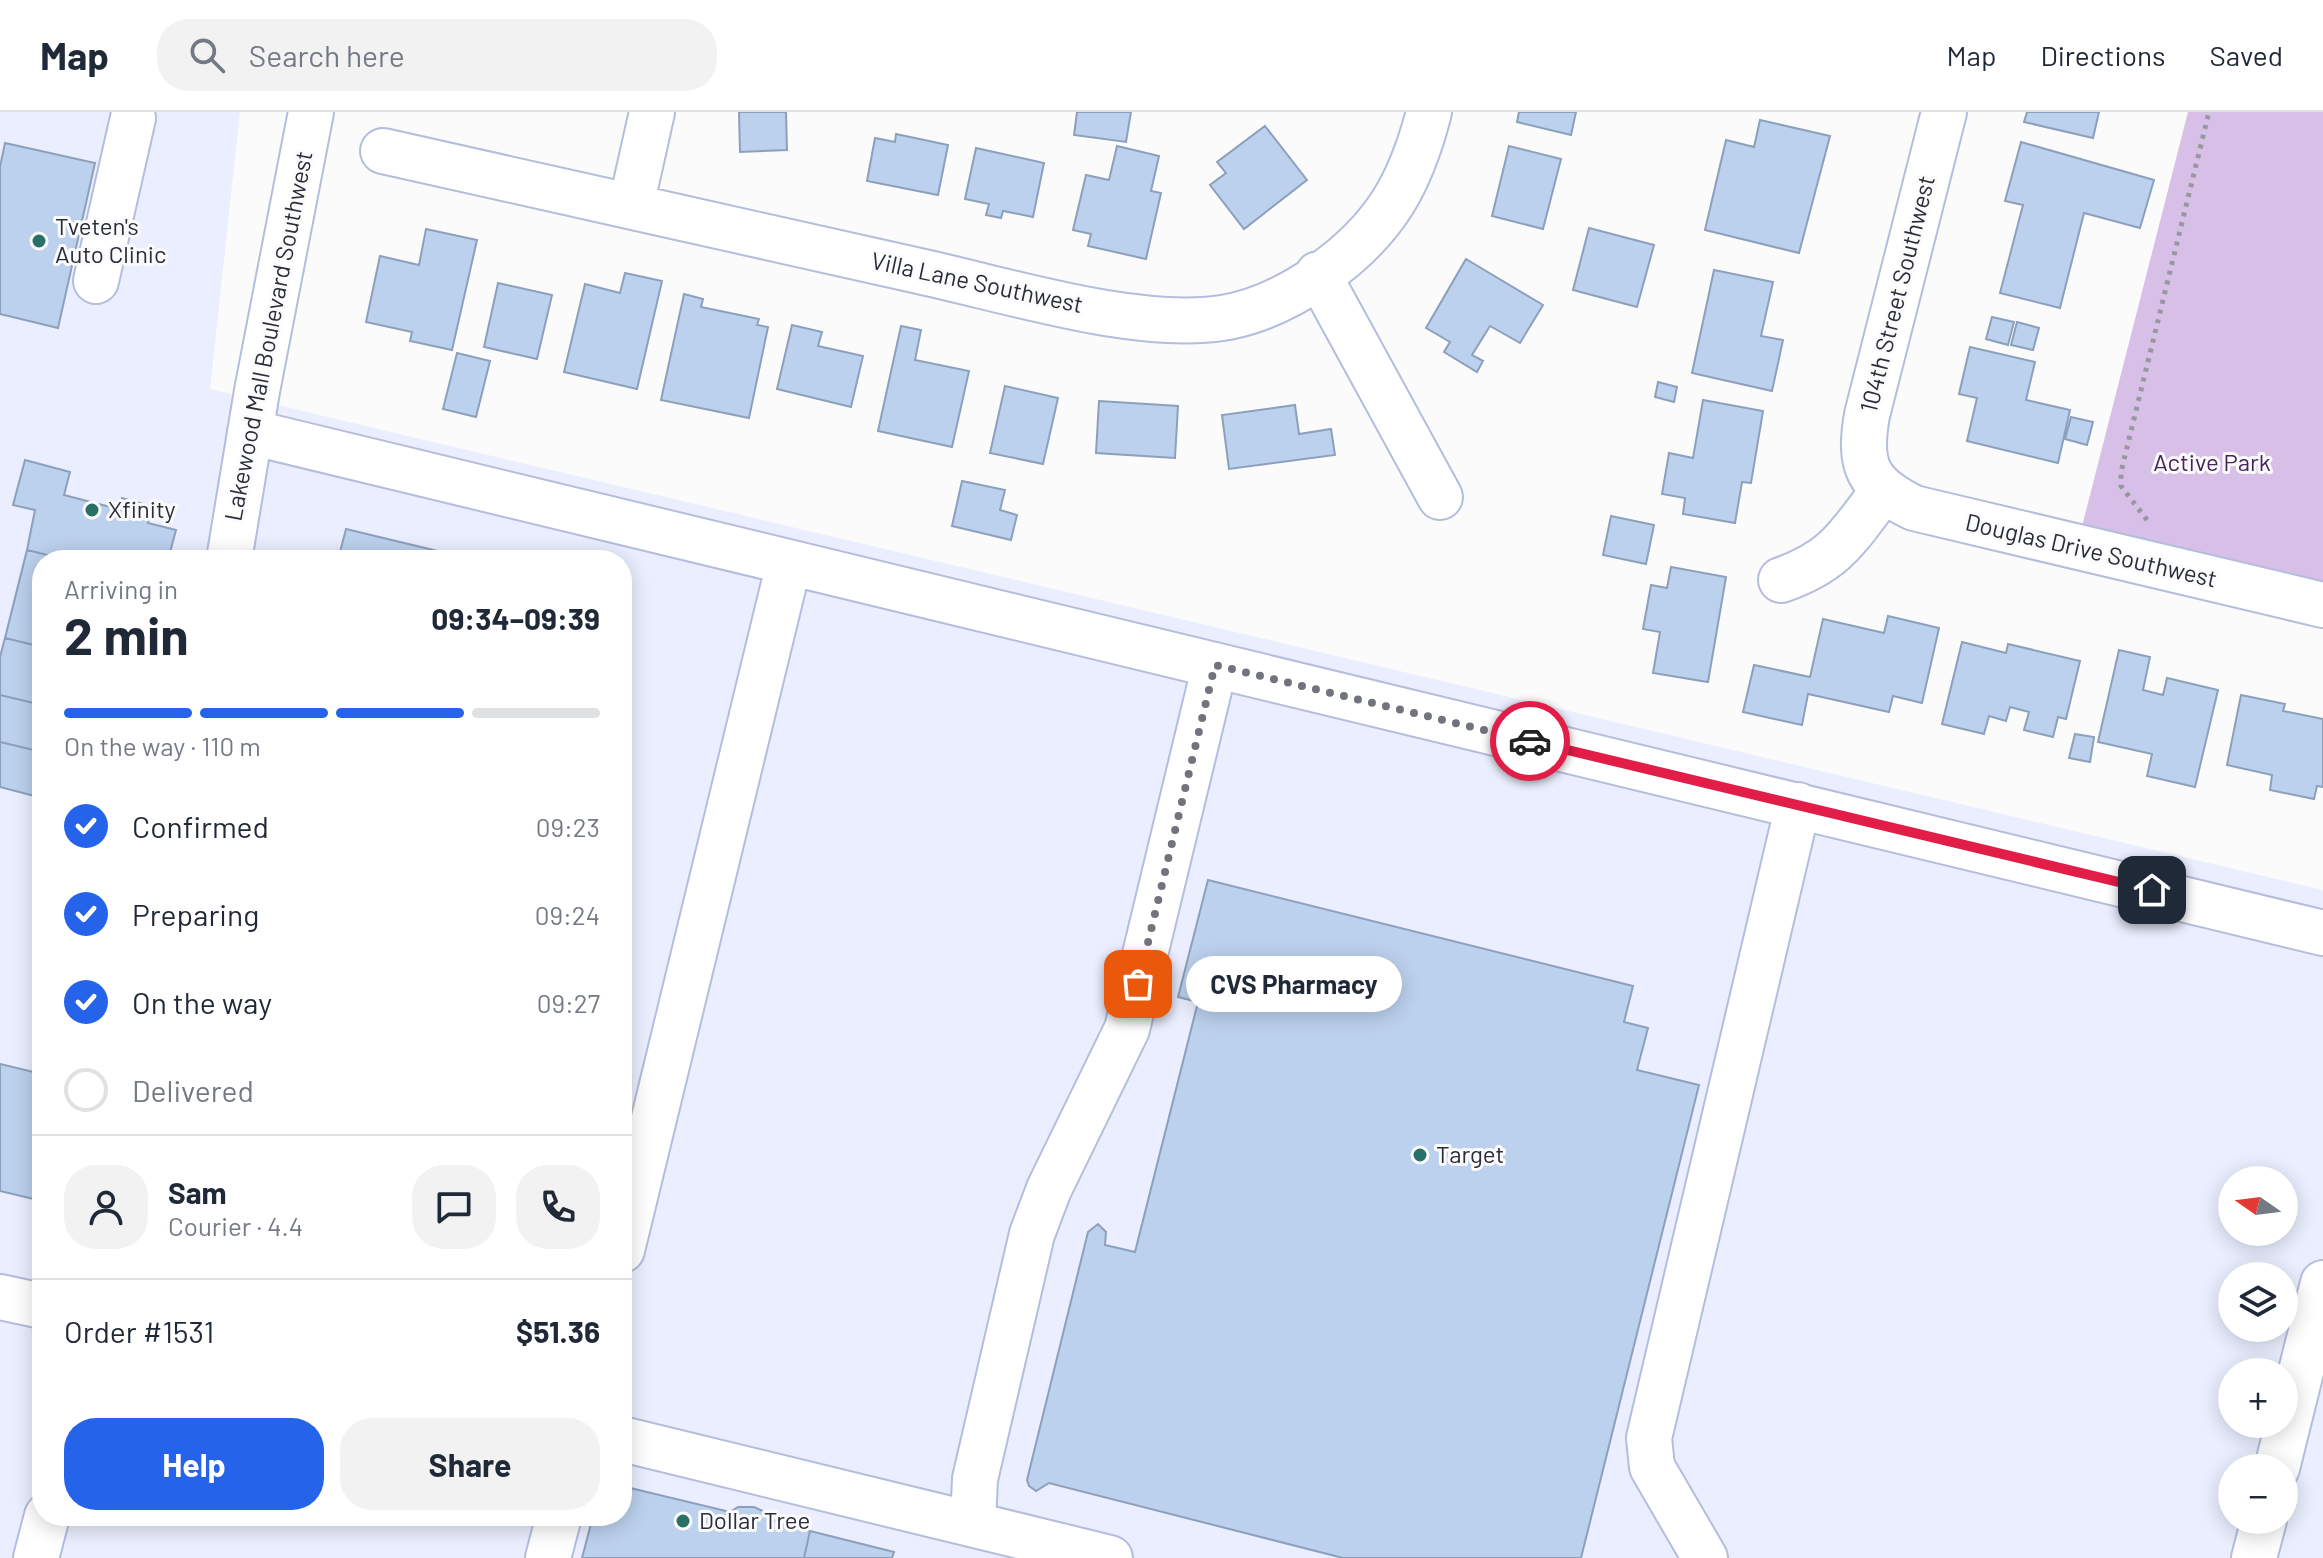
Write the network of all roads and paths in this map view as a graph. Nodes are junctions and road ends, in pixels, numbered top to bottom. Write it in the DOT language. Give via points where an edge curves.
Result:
graph roads {
  1 [pos="311,112"];
  2 [pos="652,112"];
  3 [pos="1429,112"];
  4 [pos="1944,112"];
  5 [pos="2209,112"];
  6 [pos="133,118"];
  7 [pos="383,151"];
  8 [pos="631,206"];
  9 [pos="1318,274"];
  10 [pos="96,281"];
  11 [pos="254,412"];
  12 [pos="1876,483"];
  13 [pos="1440,497"];
  14 [pos="2148,522"];
  15 [pos="231,550"];
  16 [pos="789,563"];
  17 [pos="1781,580"];
  18 [pos="2323,605"];
  19 [pos="1215,665"];
  20 [pos="1798,805"];
  21 [pos="2323,933"];
  22 [pos="632,1209"];
  23 [pos="2323,1283"];
  24 [pos="0,1297"];
  25 [pos="32,1304"];
  26 [pos="632,1441"];
  27 [pos="2280,1454"];
  28 [pos="973,1522"];
  29 [pos="44,1526"];
  30 [pos="556,1526"];
  31 [pos="2260,1534"];
  32 [pos="36,1558"];
  33 [pos="548,1558"];
  34 [pos="1110,1558"];
  35 [pos="1705,1558"];
  36 [pos="2254,1558"];
  1 -- 11 [label="street, Lakewood Mall Boulevard Southwest"];
  2 -- 8 [label="street"];
  3 -- 9 [label="street, Villa Lane Southwest" via="1393,203 1359,241"];
  4 -- 12 [label="street, 104th Street Southwest" via="1867,415 1862,450"];
  5 -- 14 [label="path" via="2121,472 2121,486"];
  6 -- 10 [label="street"];
  7 -- 8 [label="street, Villa Lane Southwest"];
  8 -- 9 [label="street, Villa Lane Southwest" via="1148,318 1224,317 1272,302"];
  9 -- 13 [label="street"];
  11 -- 15 [label="street, Lakewood Mall Boulevard Southwest"];
  11 -- 16 [label="street"];
  12 -- 17 [label="street" via="1834,555"];
  12 -- 18 [label="street, Douglas Drive Southwest" via="1914,508 1954,519"];
  16 -- 19 [label="street"];
  16 -- 22 [label="street"];
  19 -- 20 [label="street"];
  19 -- 28 [label="street" via="1127,1029 1032,1234 977,1465"];
  20 -- 21 [label="street"];
  20 -- 35 [label="street" via="1649,1438 1652,1467"];
  23 -- 27 [label="street"];
  24 -- 25 [label="street"];
  26 -- 28 [label="street"];
  28 -- 34 [label="street"];
  29 -- 32 [label="street"];
  30 -- 33 [label="street"];
  31 -- 36 [label="street"];
}
